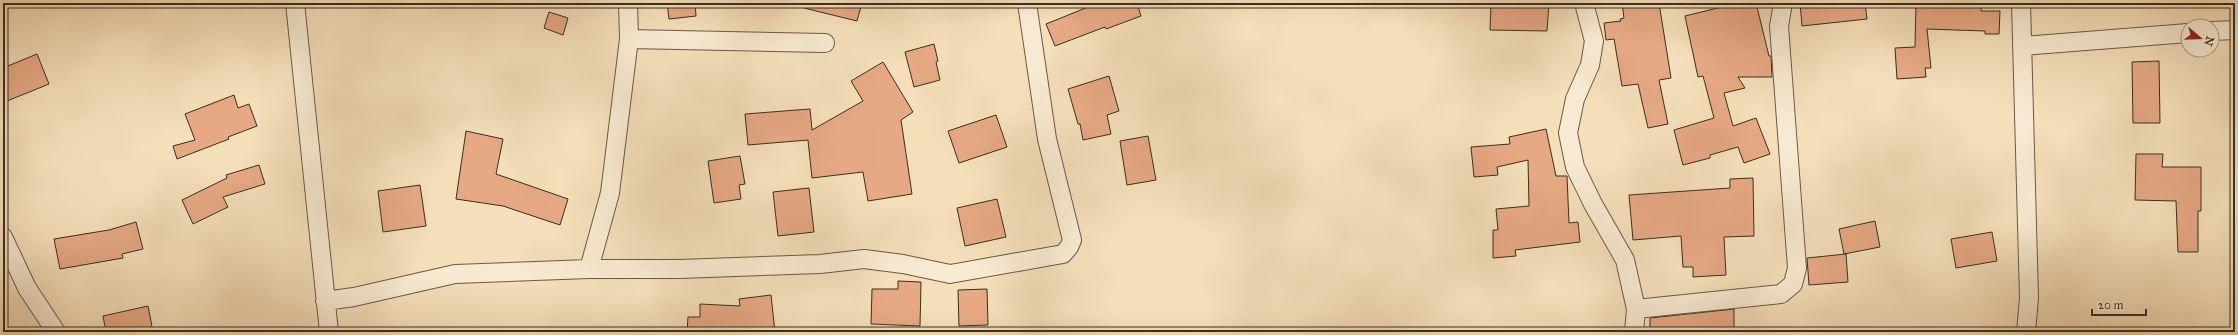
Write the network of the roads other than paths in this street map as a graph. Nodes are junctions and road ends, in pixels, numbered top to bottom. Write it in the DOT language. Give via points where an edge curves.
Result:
graph roads {
  1 [pos="295,3"];
  2 [pos="628,3"];
  3 [pos="1027,3"];
  4 [pos="1584,3"];
  5 [pos="1783,3"];
  6 [pos="2021,3"];
  7 [pos="2235,30"];
  8 [pos="2220,31"];
  9 [pos="2180,34"];
  10 [pos="629,39"];
  11 [pos="825,43"];
  12 [pos="2023,46"];
  13 [pos="3,237"];
  14 [pos="589,269"];
  15 [pos="325,301"];
  16 [pos="1636,309"];
  17 [pos="56,332"];
  18 [pos="329,332"];
  19 [pos="1634,332"];
  20 [pos="2026,332"];
  1 -- 15 [label="street"];
  2 -- 10 [label="street"];
  3 -- 14 [label="street" via="1047,139 1072,240 1063,254 950,274 864,259 820,264"];
  4 -- 16 [label="street" via="1594,41 1590,65 1575,99 1568,133 1575,167 1592,204 1625,260"];
  5 -- 16 [label="street" via="1779,26 1797,268 1793,284 1781,294"];
  6 -- 12 [label="street"];
  7 -- 8 [label="street"];
  9 -- 12 [label="street"];
  10 -- 11 [label="street"];
  10 -- 14 [label="street" via="610,193"];
  12 -- 20 [label="street" via="2029,298"];
  13 -- 17 [label="street" via="27,288"];
  14 -- 15 [label="street" via="454,274 354,297"];
  15 -- 18 [label="street"];
  16 -- 19 [label="street"];
}
